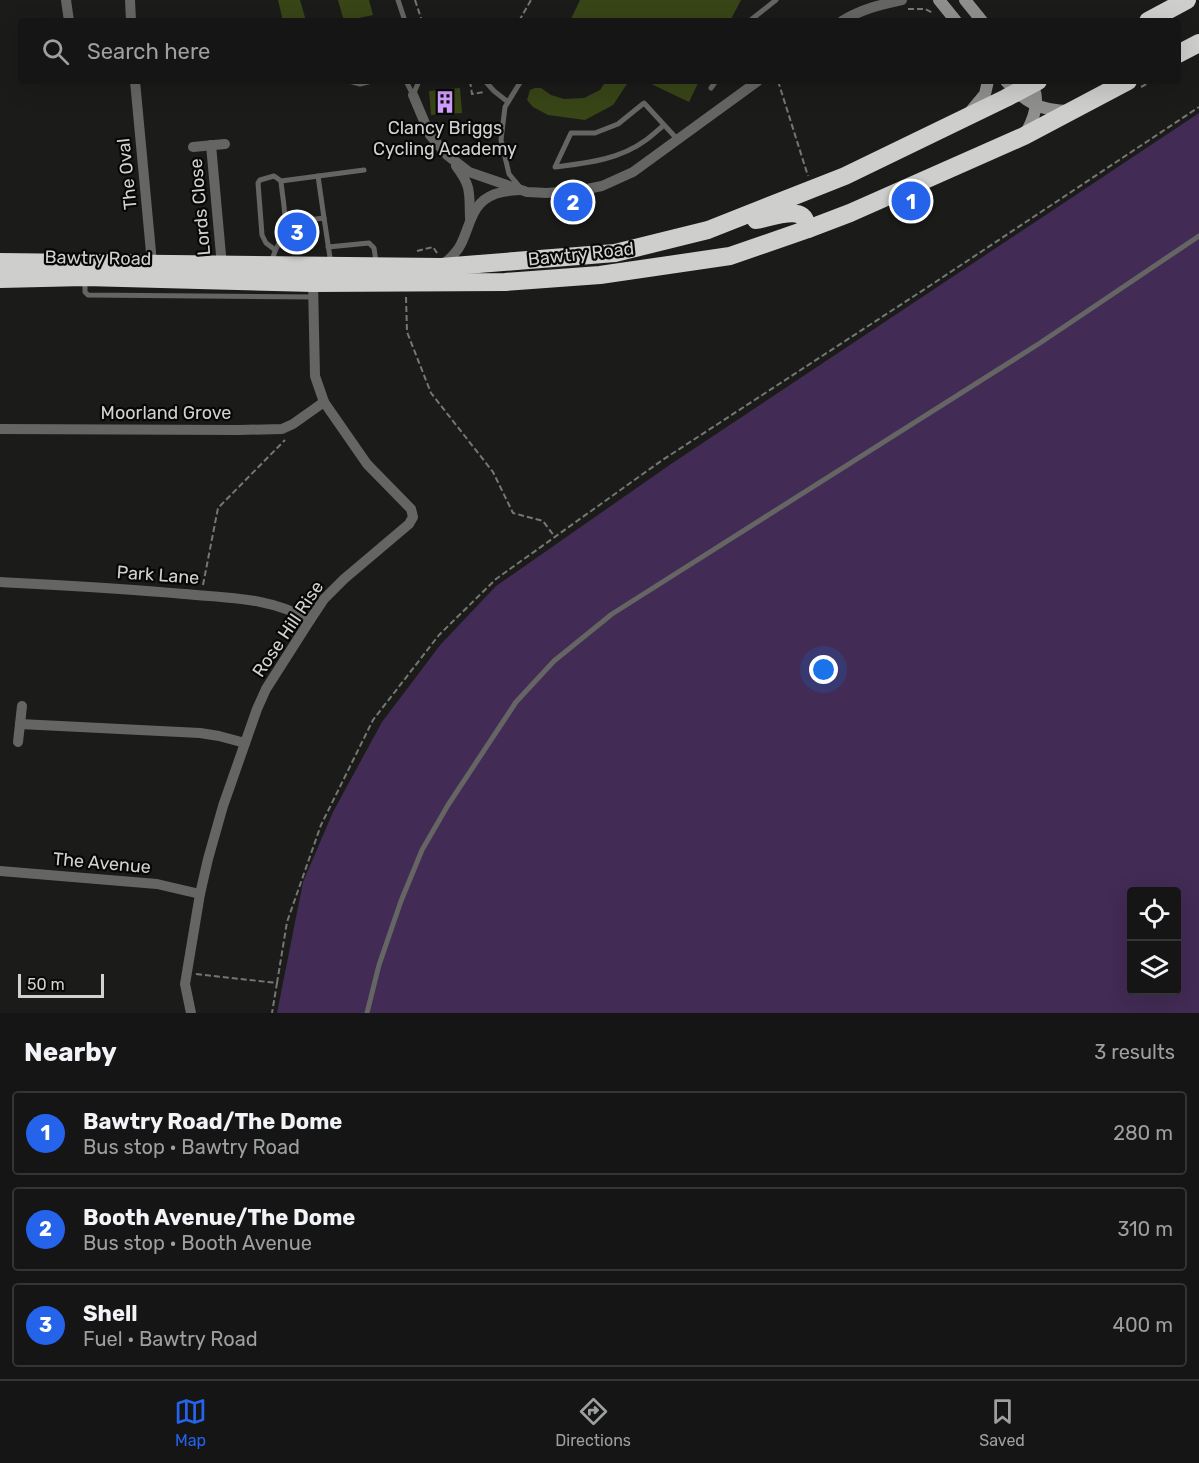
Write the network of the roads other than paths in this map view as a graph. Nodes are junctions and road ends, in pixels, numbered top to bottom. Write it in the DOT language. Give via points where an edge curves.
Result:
graph roads {
  1 [pos="66,0"];
  2 [pos="130,0"];
  3 [pos="398,0"];
  4 [pos="777,0"];
  5 [pos="902,0"];
  6 [pos="939,0"];
  7 [pos="965,0"];
  8 [pos="1187,0"];
  9 [pos="879,2"];
  10 [pos="69,18"];
  11 [pos="131,18"];
  12 [pos="404,18"];
  13 [pos="753,18"];
  14 [pos="847,18"];
  15 [pos="954,18"];
  16 [pos="980,18"];
  17 [pos="1154,18"];
  18 [pos="1199,43"];
  19 [pos="1181,52"];
  20 [pos="135,84"];
  21 [pos="408,84"];
  22 [pos="418,84"];
  23 [pos="487,84"];
  24 [pos="519,84"];
  25 [pos="714,84"];
  26 [pos="753,84"];
  27 [pos="987,84"];
  28 [pos="1025,84"];
  29 [pos="1122,84"];
  30 [pos="711,88"];
  31 [pos="413,95"];
  32 [pos="508,102"];
  33 [pos="1036,106"];
  34 [pos="1073,111"];
  35 [pos="965,118"];
  36 [pos="664,125"];
  37 [pos="1024,136"];
  38 [pos="678,140"];
  39 [pos="225,144"];
  40 [pos="212,145"];
  41 [pos="193,147"];
  42 [pos="447,155"];
  43 [pos="364,170"];
  44 [pos="318,176"];
  45 [pos="280,181"];
  46 [pos="522,190"];
  47 [pos="324,218"];
  48 [pos="470,219"];
  49 [pos="285,223"];
  50 [pos="808,229"];
  51 [pos="708,230"];
  52 [pos="1199,236"];
  53 [pos="328,247"];
  54 [pos="273,258"];
  55 [pos="0,262"];
  56 [pos="152,263"];
  57 [pos="222,266"];
  58 [pos="332,267"];
  59 [pos="377,267"];
  60 [pos="441,267"];
  61 [pos="0,279"];
  62 [pos="428,283"];
  63 [pos="313,290"];
  64 [pos="324,402"];
  65 [pos="0,429"];
  66 [pos="0,582"];
  67 [pos="310,620"];
  68 [pos="21,706"];
  69 [pos="20,724"];
  70 [pos="18,742"];
  71 [pos="245,743"];
  72 [pos="0,870"];
  73 [pos="200,894"];
  74 [pos="191,1013"];
  75 [pos="367,1013"];
  1 -- 10 [label="street"];
  2 -- 11 [label="street"];
  3 -- 12 [label="lane"];
  4 -- 13 [label="lane"];
  5 -- 9 [label="street"];
  6 -- 15 [label="street"];
  7 -- 16 [label="street"];
  8 -- 17 [label="highway"];
  9 -- 14 [label="street"];
  18 -- 19 [label="highway"];
  20 -- 56 [label="street, The Oval"];
  21 -- 31 [label="lane"];
  22 -- 31 [label="lane"];
  23 -- 32 [label="lane"];
  24 -- 32 [label="lane"];
  25 -- 30 [label="lane"];
  26 -- 38 [label="street"];
  27 -- 35 [label="street" via="985,94"];
  28 -- 33 [label="street"];
  28 -- 33 [label="street"];
  28 -- 35 [label="highway, Bawtry Road"];
  29 -- 34 [label="highway, Bawtry Road"];
  31 -- 42 [label="street" via="430,135"];
  32 -- 46 [label="lane" via="501,140 509,174"];
  33 -- 34 [label="street"];
  33 -- 37 [label="street"];
  34 -- 37 [label="highway, Bawtry Road"];
  35 -- 51 [label="highway, Bawtry Road" via="845,176"];
  36 -- 36 [label="lane" via="644,103 618,124 595,134 571,133 555,167 623,153"];
  36 -- 38 [label="lane"];
  37 -- 50 [label="highway, Bawtry Road"];
  38 -- 46 [label="street" via="633,172 602,186 547,193"];
  39 -- 40 [label="street, Lords Close"];
  40 -- 41 [label="street, Lords Close"];
  40 -- 57 [label="street, Lords Close"];
  42 -- 46 [label="street" via="469,172"];
  42 -- 48 [label="street" via="469,189"];
  43 -- 44 [label="lane"];
  44 -- 45 [label="lane"];
  44 -- 47 [label="lane"];
  45 -- 49 [label="lane"];
  45 -- 54 [label="lane" via="274,176 258,183 262,235"];
  46 -- 48 [label="street" via="495,193 479,204"];
  47 -- 49 [label="lane"];
  47 -- 53 [label="lane"];
  48 -- 60 [label="street" via="456,253"];
  49 -- 54 [label="lane"];
  50 -- 51 [label="highway" via="806,221 795,212"];
  50 -- 62 [label="highway, Bawtry Road" via="730,256 600,275"];
  51 -- 60 [label="highway, Bawtry Road" via="615,253"];
  52 -- 75 [label="lane" via="1040,343 612,614 554,661 516,702 422,850 379,965"];
  53 -- 58 [label="lane"];
  53 -- 59 [label="lane" via="369,243 374,248"];
  54 -- 57 [label="highway, Bawtry Road"];
  54 -- 58 [label="highway, Bawtry Road"];
  55 -- 56 [label="highway, Bawtry Road"];
  56 -- 57 [label="highway, Bawtry Road"];
  58 -- 59 [label="highway, Bawtry Road"];
  59 -- 60 [label="highway, Bawtry Road"];
  60 -- 62 [label="street"];
  61 -- 63 [label="highway, Bawtry Road" via="200,281"];
  62 -- 63 [label="highway, Bawtry Road"];
  63 -- 64 [label="street, Rose Hill Rise" via="315,376"];
  64 -- 65 [label="street, Moorland Grove" via="282,429"];
  64 -- 67 [label="street, Rose Hill Rise" via="367,464 411,509 413,517 344,579"];
  66 -- 67 [label="street, Park Lane" via="252,600 278,605"];
  67 -- 71 [label="street, Rose Hill Rise" via="266,689"];
  68 -- 69 [label="street"];
  69 -- 70 [label="street"];
  69 -- 71 [label="street" via="156,729"];
  71 -- 73 [label="street, Rose Hill Rise" via="223,806"];
  72 -- 73 [label="street, The Avenue" via="158,884"];
  73 -- 74 [label="street, Rose Hill Rise" via="185,984"];
}
